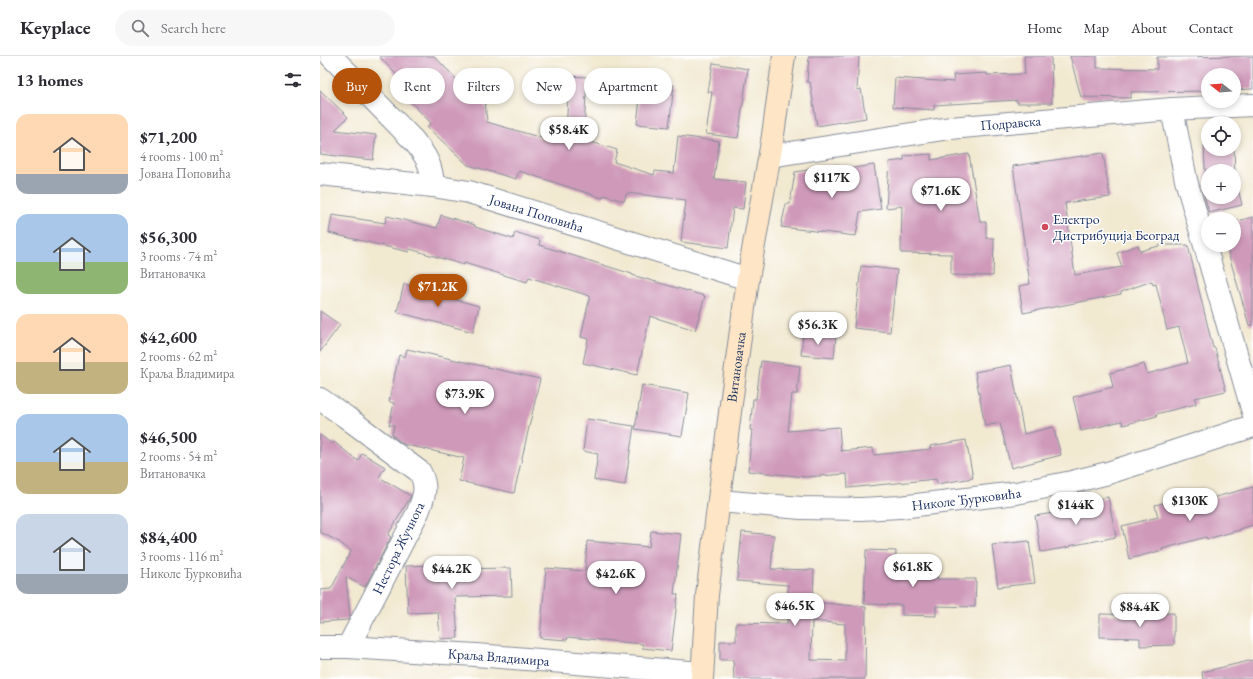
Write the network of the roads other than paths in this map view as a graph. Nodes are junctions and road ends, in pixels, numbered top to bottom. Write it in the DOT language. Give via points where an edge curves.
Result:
graph roads {
  1 [pos="331,56"];
  2 [pos="784,56"];
  3 [pos="1253,105"];
  4 [pos="1172,109"];
  5 [pos="770,156"];
  6 [pos="320,174"];
  7 [pos="433,186"];
  8 [pos="748,279"];
  9 [pos="320,399"];
  10 [pos="1253,412"];
  11 [pos="1253,426"];
  12 [pos="719,501"];
  13 [pos="320,647"];
  14 [pos="348,647"];
  15 [pos="702,676"];
  1 -- 7 [label="street" via="414,141 431,168"];
  2 -- 5 [label="street, Витановачка"];
  3 -- 4 [label="street, Подравска"];
  4 -- 5 [label="street, Подравска" via="950,128"];
  4 -- 10 [label="street" via="1186,180"];
  5 -- 8 [label="street, Витановачка"];
  6 -- 7 [label="street, Јована Поповића"];
  7 -- 8 [label="street, Јована Поповића" via="469,192"];
  8 -- 12 [label="street, Витановачка"];
  9 -- 14 [label="street, Нестора Жучнога" via="420,472 425,485 424,497 418,512"];
  11 -- 12 [label="street, Николе Ђурковића" via="1108,473 1016,493 900,507 861,509 800,508"];
  12 -- 15 [label="street, Витановачка" via="706,595"];
  13 -- 14 [label="street, Краља Владимира"];
  14 -- 15 [label="street, Краља Владимира" via="476,655"];
}
